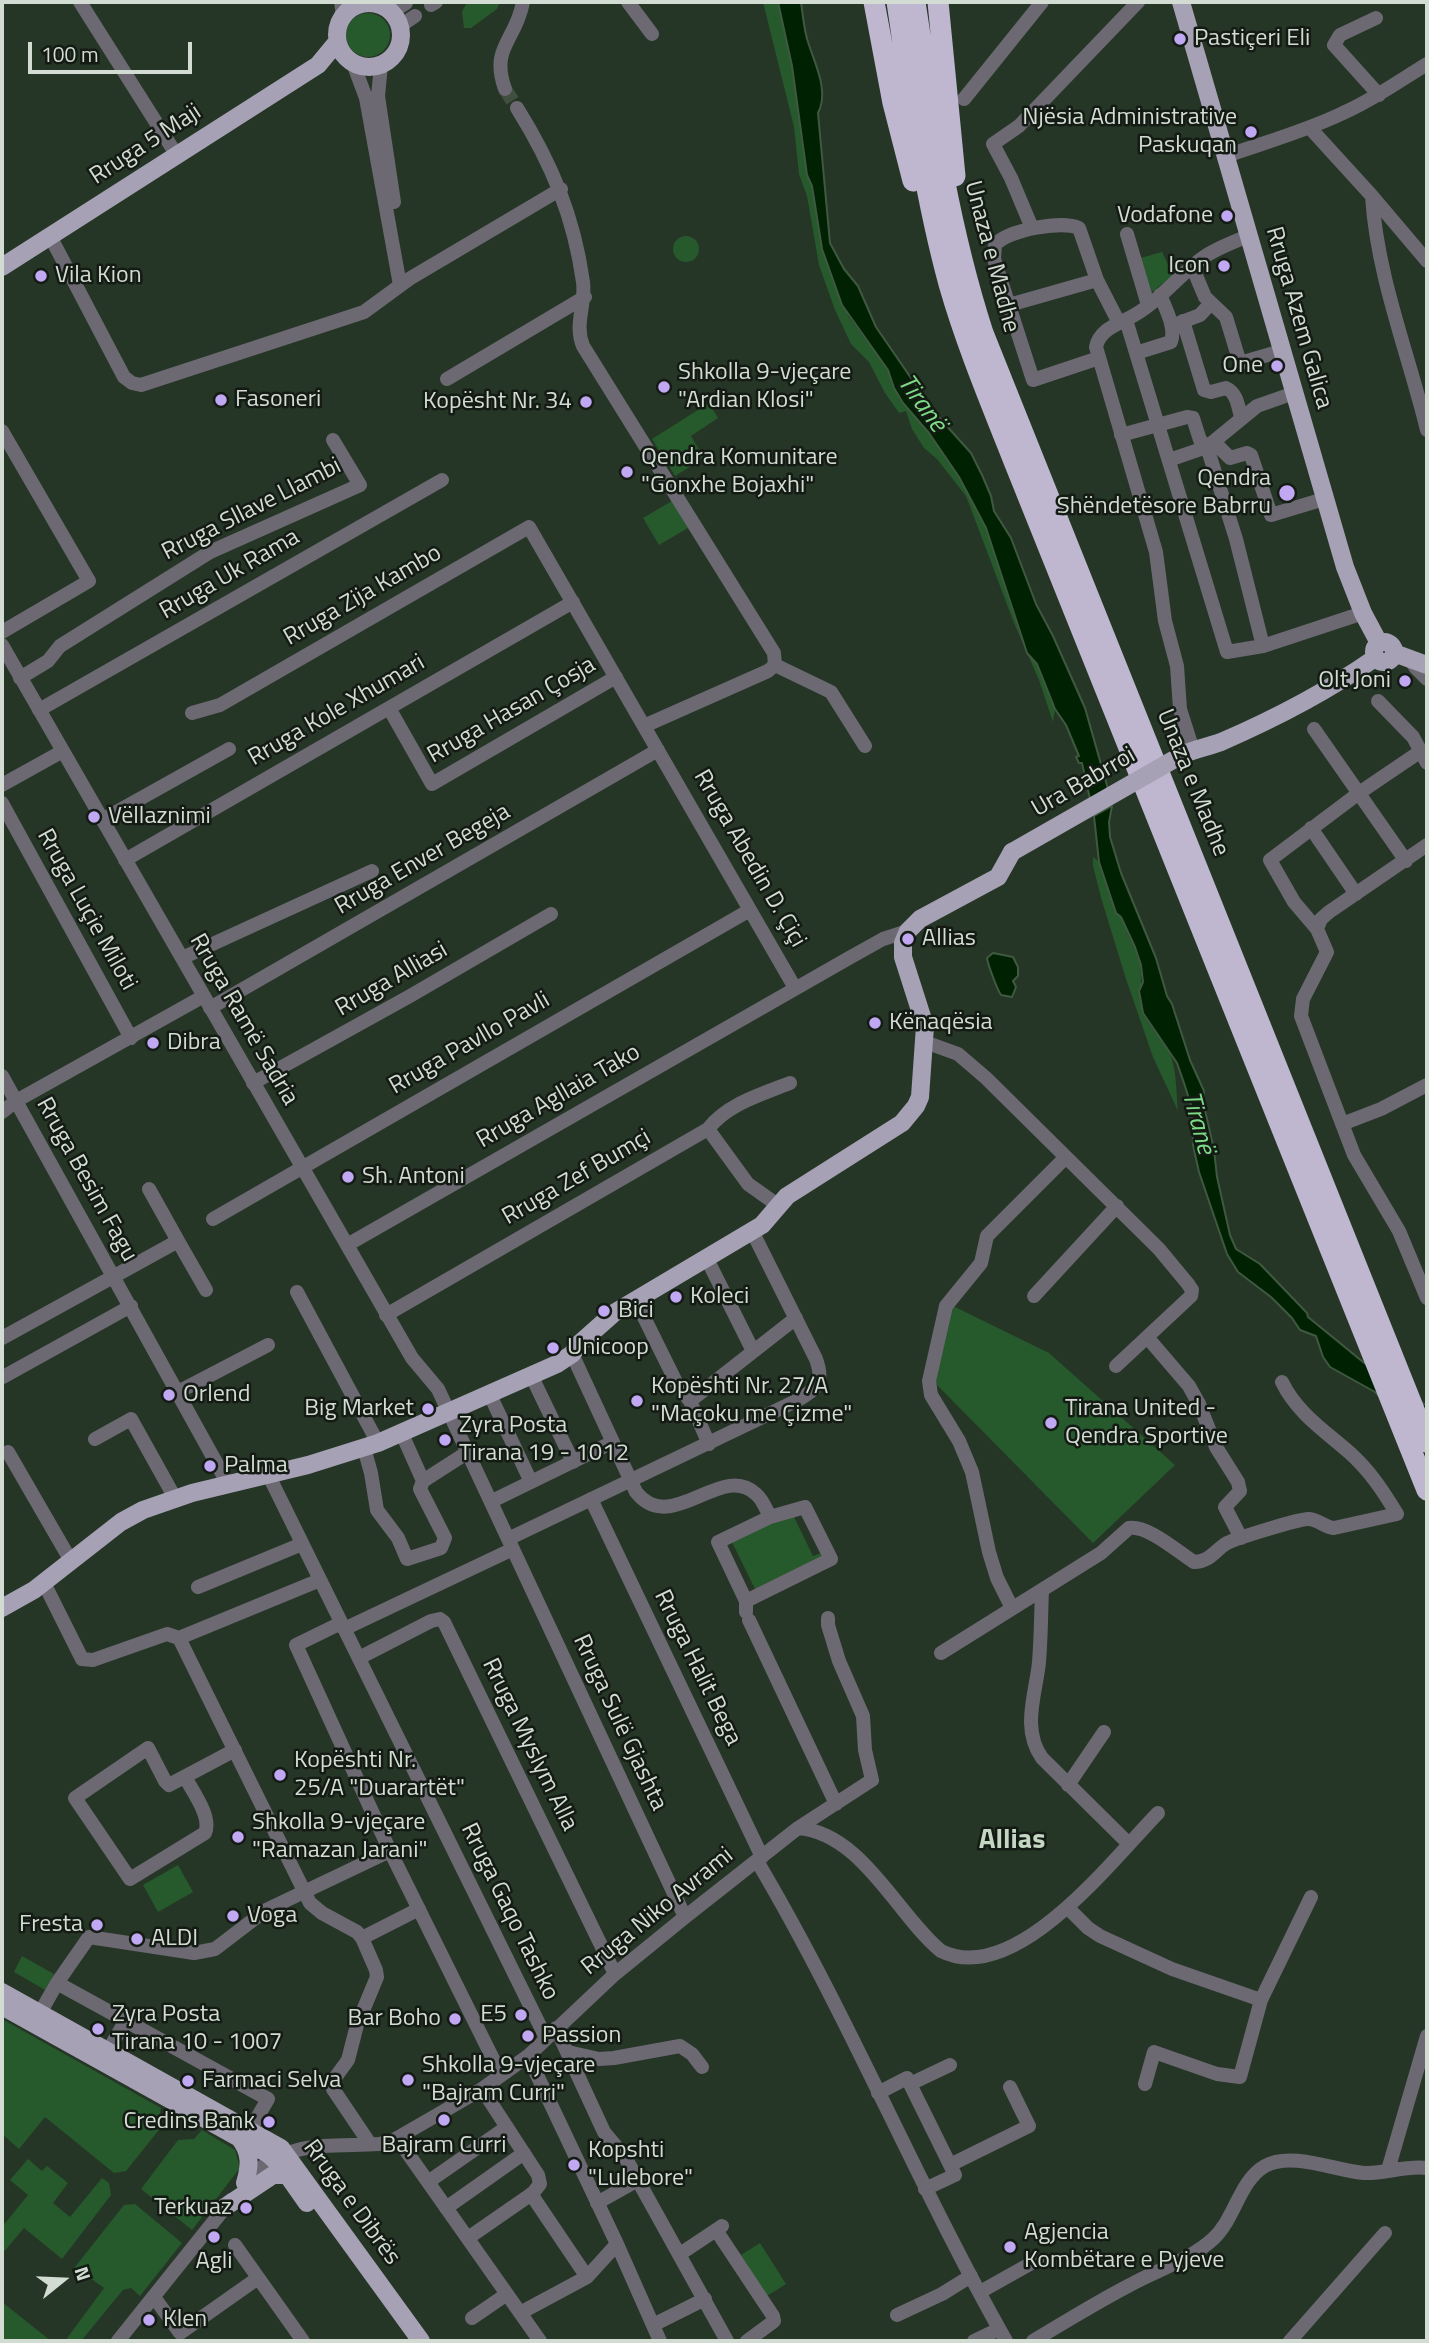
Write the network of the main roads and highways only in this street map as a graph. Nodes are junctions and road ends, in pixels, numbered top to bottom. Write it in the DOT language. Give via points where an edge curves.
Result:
graph roads {
  1 [pos="874,2"];
  2 [pos="897,2"];
  3 [pos="915,2"];
  4 [pos="938,2"];
  5 [pos="1181,2"];
  6 [pos="348,6"];
  7 [pos="403,14"];
  8 [pos="337,42"];
  9 [pos="351,62"];
  10 [pos="318,65"];
  11 [pos="2,267"];
  12 [pos="1044,509"];
  13 [pos="1397,656"];
  14 [pos="1012,852"];
  15 [pos="1421,1443"];
  16 [pos="1427,1490"];
  17 [pos="2,1608"];
  18 [pos="2,1992"];
  19 [pos="2,2006"];
  20 [pos="245,2135"];
  21 [pos="279,2155"];
  22 [pos="288,2175"];
  23 [pos="245,2183"];
  24 [pos="225,2207"];
  25 [pos="407,2341"];
  26 [pos="421,2341"];
  1 -- 12 [label="highway" via="900,133 946,303 1006,465"];
  2 -- 12 [label="highway" via="925,183 950,287 985,389"];
  3 -- 12 [label="highway, Unaza e Madhe" via="944,187 967,282"];
  4 -- 12 [label="highway" via="962,221 991,328 1040,457"];
  5 -- 13 [label="main road, Rruga Azem Galica" via="1345,567 1363,613"];
  6 -- 7 [label="main road, Rruga 5 Maji" via="374,3"];
  6 -- 8 [label="main road, Rruga 5 Maji" via="337,29"];
  7 -- 9 [label="main road, Rruga 5 Maji" via="395,53 381,65"];
  8 -- 9 [label="main road"];
  8 -- 10 [label="main road, Rruga 5 Maji"];
  9 -- 10 [label="main road, Rruga 5 Maji"];
  10 -- 11 [label="main road, Rruga 5 Maji"];
  12 -- 15 [label="highway, Unaza e Madhe" via="1382,1329"];
  12 -- 15 [label="highway, Unaza e Madhe" via="1354,1310"];
  13 -- 14 [label="main road, Ura Babrroi, bridge" via="1219,743 1186,753"];
  14 -- 17 [label="main road, Rruga Abedin D. Çiçi" via="998,877 920,919 903,943 925,1042 920,1097 902,1123 794,1191 768,1221 635,1299 557,1364 371,1446 143,1510"];
  15 -- 16 [label="highway, Unaza e Madhe"];
  18 -- 20 [label="main road, Rruga e Dibrës" via="108,2050"];
  19 -- 20 [label="main road, Rruga e Dibrës"];
  20 -- 21 [label="main road, Rruga e Dibrës"];
  20 -- 23 [label="main road" via="249,2158"];
  21 -- 22 [label="main road, Rruga e Dibrës"];
  21 -- 26 [label="main road, Rruga e Dibrës"];
  22 -- 24 [label="main road" via="273,2175"];
  22 -- 25 [label="main road, Rruga e Dibrës"];
}
